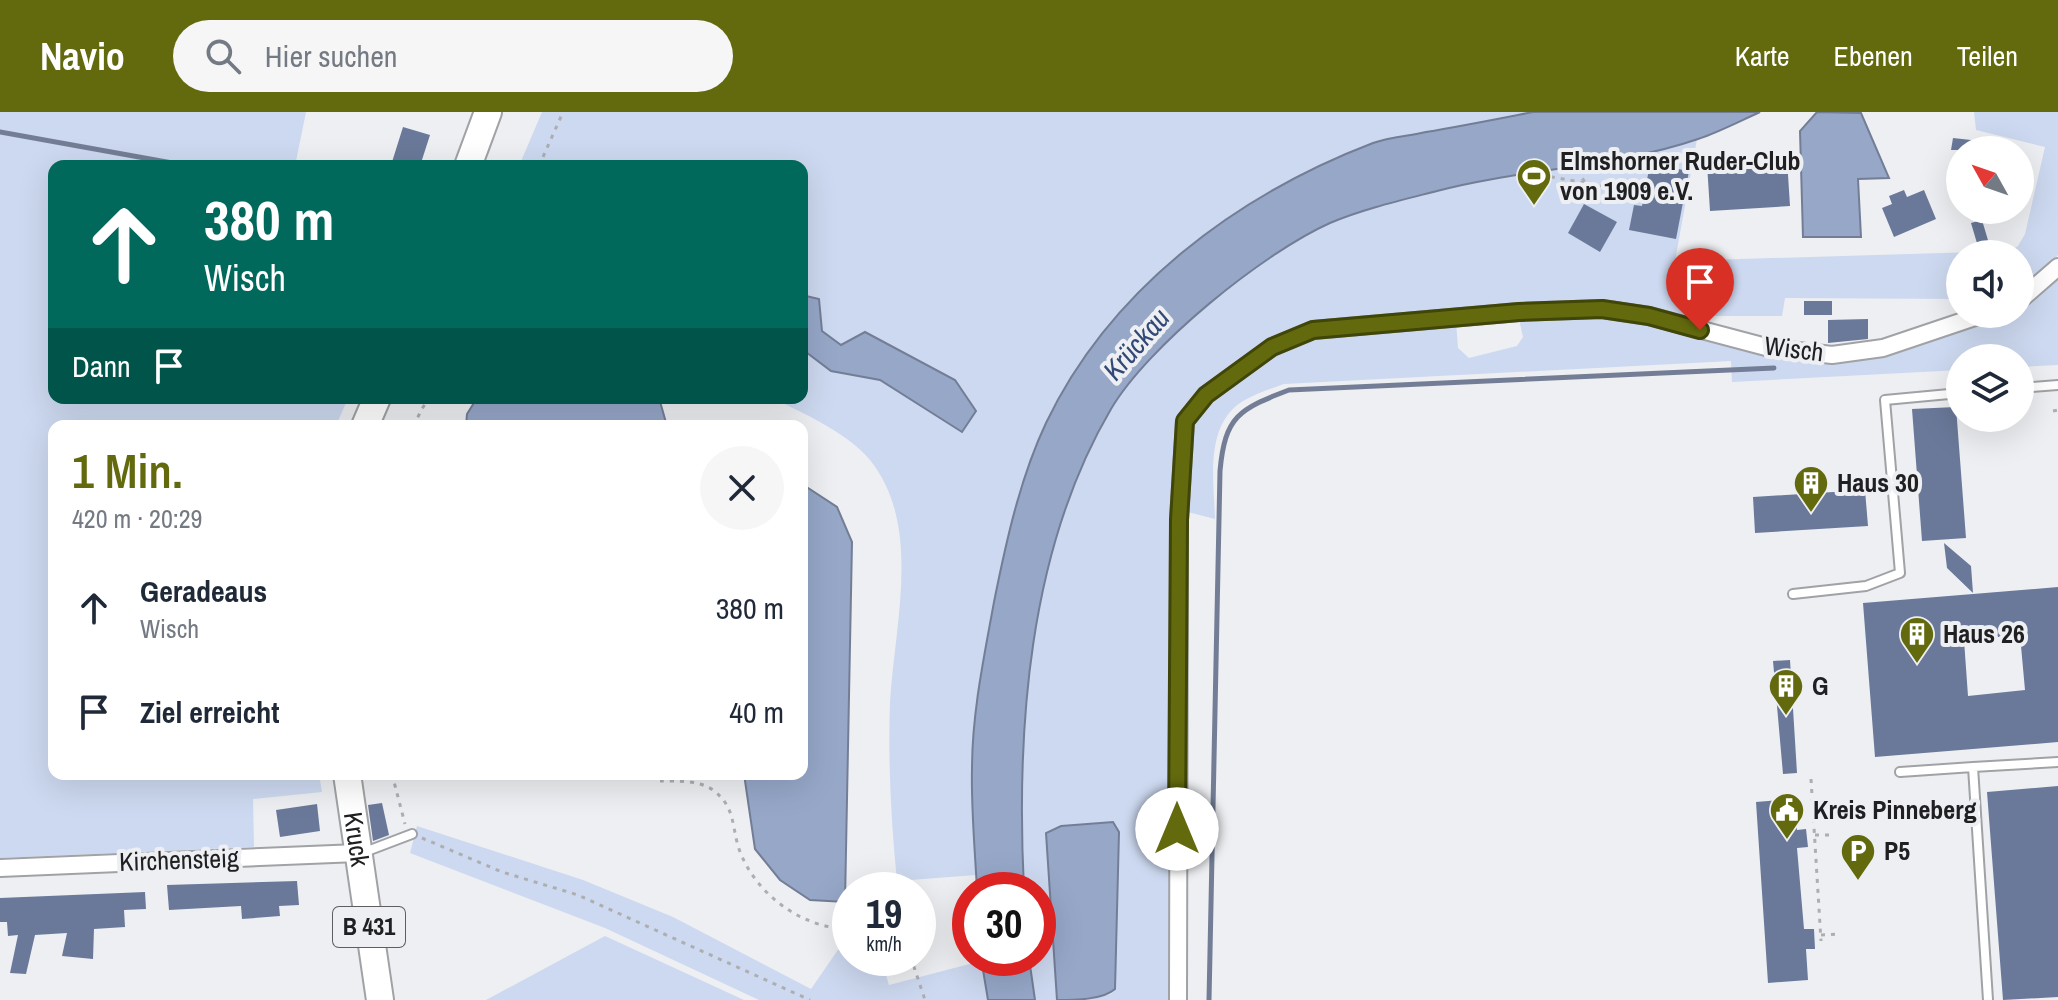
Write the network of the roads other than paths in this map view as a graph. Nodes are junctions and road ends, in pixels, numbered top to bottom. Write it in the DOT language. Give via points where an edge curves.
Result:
graph roads {
  1 [pos="486,118"];
  2 [pos="470,160"];
  3 [pos="2058,267"];
  4 [pos="2034,288"];
  5 [pos="1946,327"];
  6 [pos="2058,385"];
  7 [pos="2034,387"];
  8 [pos="1946,394"];
  9 [pos="1793,594"];
  10 [pos="2058,762"];
  11 [pos="1973,767"];
  12 [pos="1900,772"];
  13 [pos="348,780"];
  14 [pos="412,834"];
  15 [pos="358,853"];
  16 [pos="0,868"];
  17 [pos="380,1000"];
  18 [pos="1178,1000"];
  19 [pos="1988,1000"];
  1 -- 2 [label="main road"];
  3 -- 4 [label="street"];
  5 -- 18 [label="street, Wisch" via="1883,348 1832,355 1766,347 1602,309 1313,330 1272,347 1192,409 1185,421 1179,520"];
  6 -- 7 [label="lane"];
  8 -- 9 [label="lane" via="1885,400 1900,573 1866,586"];
  10 -- 11 [label="lane"];
  11 -- 12 [label="lane"];
  11 -- 19 [label="lane"];
  13 -- 15 [label="main road, Kruck / B 431"];
  14 -- 15 [label="lane"];
  15 -- 16 [label="street, Kirchensteig"];
  15 -- 17 [label="main road, Kruck / B 431"];
}
